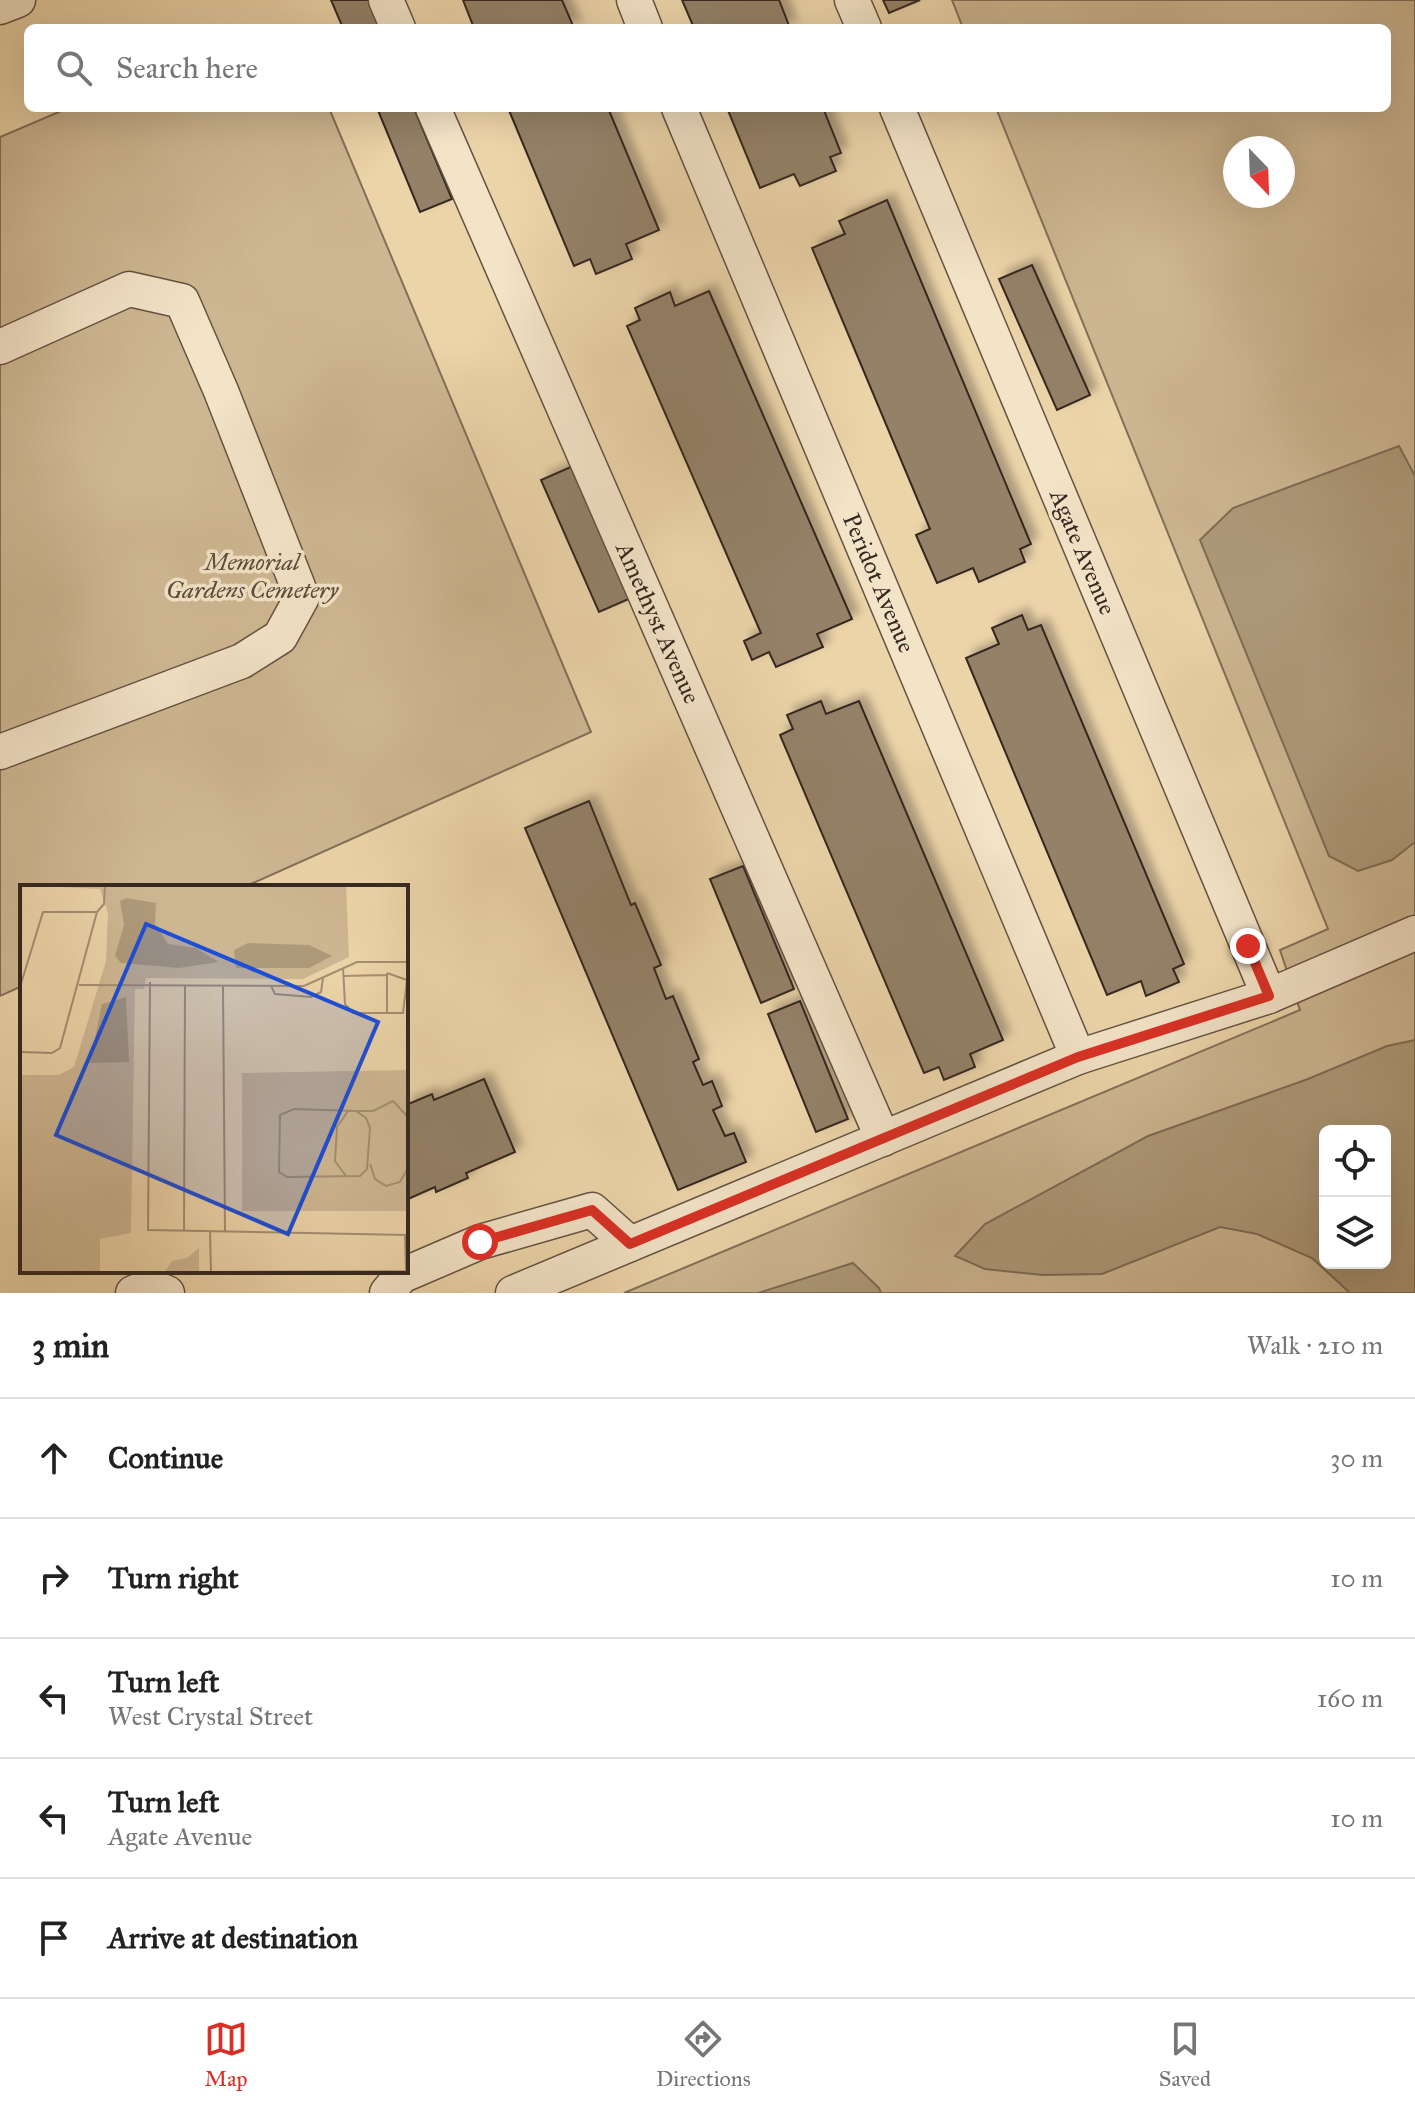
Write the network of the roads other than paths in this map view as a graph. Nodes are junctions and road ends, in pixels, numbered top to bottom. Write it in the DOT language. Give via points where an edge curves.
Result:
graph roads {
  1 [pos="18,0"];
  2 [pos="386,0"];
  3 [pos="634,0"];
  4 [pos="852,0"];
  5 [pos="0,7"];
  6 [pos="396,24"];
  7 [pos="643,24"];
  8 [pos="862,24"];
  9 [pos="435,112"];
  10 [pos="681,112"];
  11 [pos="899,112"];
  12 [pos="0,347"];
  13 [pos="0,752"];
  14 [pos="1415,933"];
  15 [pos="1269,996"];
  16 [pos="1078,1057"];
  17 [pos="883,1139"];
  18 [pos="630,1244"];
  19 [pos="408,1273"];
  20 [pos="408,1273"];
  21 [pos="133,1293"];
  22 [pos="167,1293"];
  23 [pos="387,1293"];
  24 [pos="513,1293"];
  1 -- 5 [label="street"];
  2 -- 6 [label="street"];
  3 -- 7 [label="street"];
  4 -- 8 [label="street"];
  9 -- 17 [label="street, Amethyst Avenue"];
  10 -- 16 [label="street, Peridot Avenue"];
  11 -- 15 [label="street, Agate Avenue"];
  12 -- 13 [label="street" via="129,289 182,301 302,597 280,637 242,661"];
  14 -- 15 [label="street"];
  15 -- 16 [label="street"];
  16 -- 17 [label="street"];
  17 -- 18 [label="street"];
  18 -- 19 [label="street" via="592,1210 480,1242"];
  18 -- 24 [label="street"];
  20 -- 23 [label="street"];
  21 -- 22 [label="street" via="150,1286"];
}
